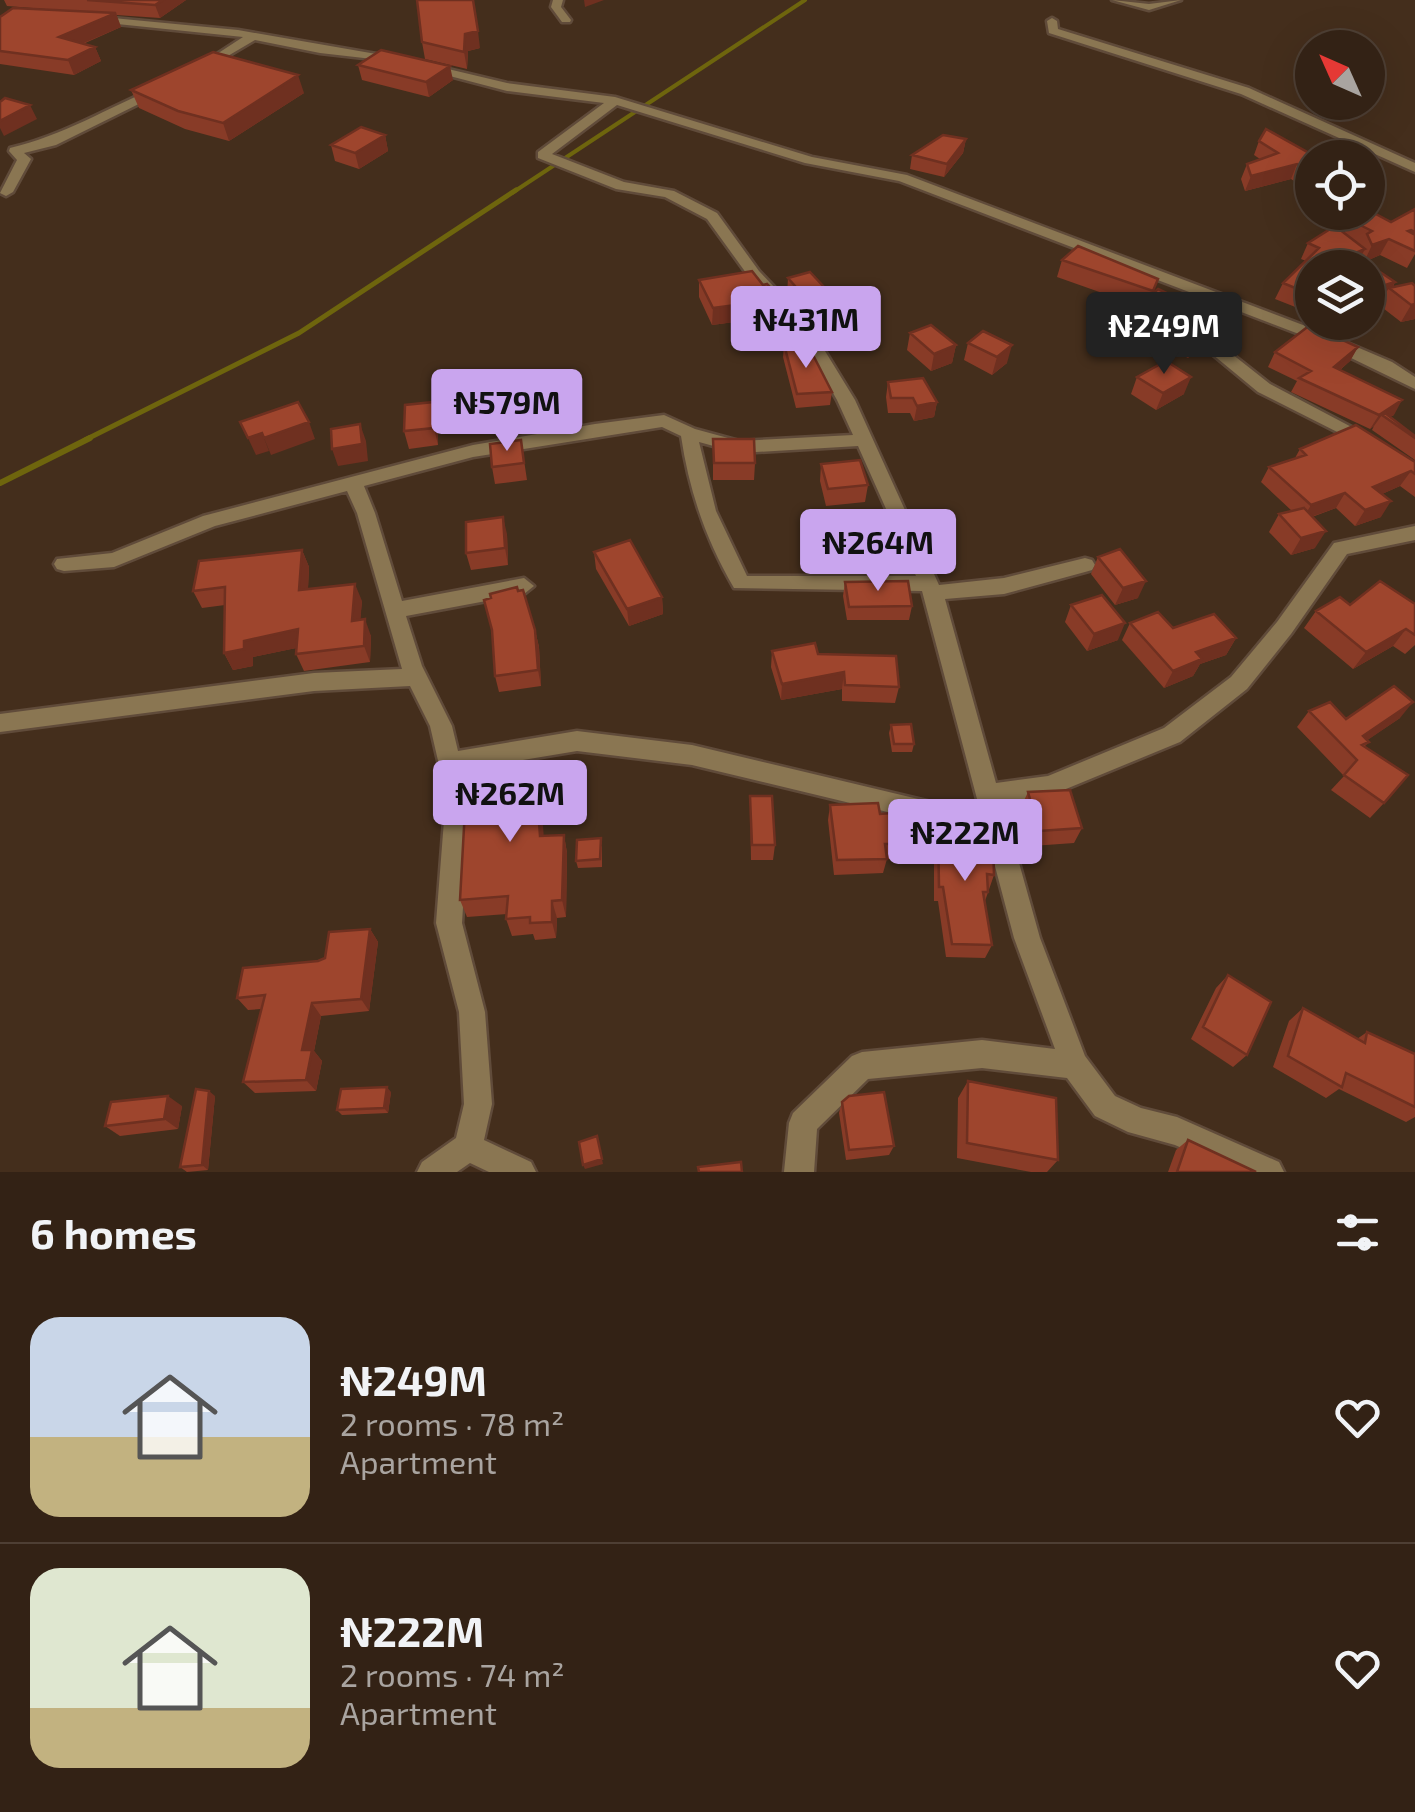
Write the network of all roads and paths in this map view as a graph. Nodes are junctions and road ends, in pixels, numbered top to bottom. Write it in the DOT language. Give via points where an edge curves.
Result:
graph roads {
  1 [pos="558,0"];
  2 [pos="1117,0"];
  3 [pos="1176,0"];
  4 [pos="77,18"];
  5 [pos="566,20"];
  6 [pos="1052,21"];
  7 [pos="253,36"];
  8 [pos="195,72"];
  9 [pos="180,80"];
  10 [pos="615,101"];
  11 [pos="7,149"];
  12 [pos="1415,168"];
  13 [pos="6,192"];
  14 [pos="1168,324"];
  15 [pos="1414,383"];
  16 [pos="689,433"];
  17 [pos="864,440"];
  18 [pos="1378,448"];
  19 [pos="353,483"];
  20 [pos="1415,532"];
  21 [pos="64,564"];
  22 [pos="1085,565"];
  23 [pos="524,586"];
  24 [pos="931,589"];
  25 [pos="396,610"];
  26 [pos="417,677"];
  27 [pos="0,723"];
  28 [pos="450,762"];
  29 [pos="987,794"];
  30 [pos="997,828"];
  31 [pos="1075,1065"];
  32 [pos="468,1147"];
  33 [pos="432,1172"];
  34 [pos="522,1172"];
  35 [pos="799,1172"];
  36 [pos="1269,1172"];
  1 -- 5 [label="street"];
  2 -- 3 [label="street" via="1149,8"];
  4 -- 7 [label="street"];
  6 -- 12 [label="street" via="1053,31 1245,91"];
  7 -- 8 [label="street"];
  7 -- 10 [label="street" via="398,59 506,88"];
  9 -- 11 [label="street" via="51,142"];
  10 -- 15 [label="street" via="810,160 902,178 1318,336"];
  10 -- 17 [label="street" via="543,155 621,186 669,194 712,216 800,323"];
  11 -- 13 [label="street" via="24,159"];
  14 -- 18 [label="street" via="1212,346 1264,388"];
  16 -- 17 [label="street" via="739,446"];
  16 -- 19 [label="street" via="664,420 595,430"];
  16 -- 24 [label="street" via="694,472 719,548 742,583"];
  17 -- 24 [label="street"];
  19 -- 21 [label="street" via="210,521 114,560"];
  19 -- 25 [label="street"];
  20 -- 29 [label="street" via="1342,548 1239,683 1172,735 1048,786"];
  22 -- 24 [label="street" via="1004,586"];
  23 -- 25 [label="street"];
  24 -- 29 [label="street"];
  25 -- 26 [label="street"];
  26 -- 27 [label="street" via="314,682"];
  26 -- 28 [label="street"];
  28 -- 30 [label="street" via="578,742 635,748 692,755"];
  28 -- 32 [label="street" via="458,794 449,922 472,1012 478,1104"];
  29 -- 30 [label="street"];
  30 -- 31 [label="street" via="1027,938"];
  31 -- 35 [label="street" via="982,1054 862,1066 803,1123"];
  31 -- 36 [label="street" via="1105,1106"];
  32 -- 33 [label="street"];
  32 -- 34 [label="street"];
}
